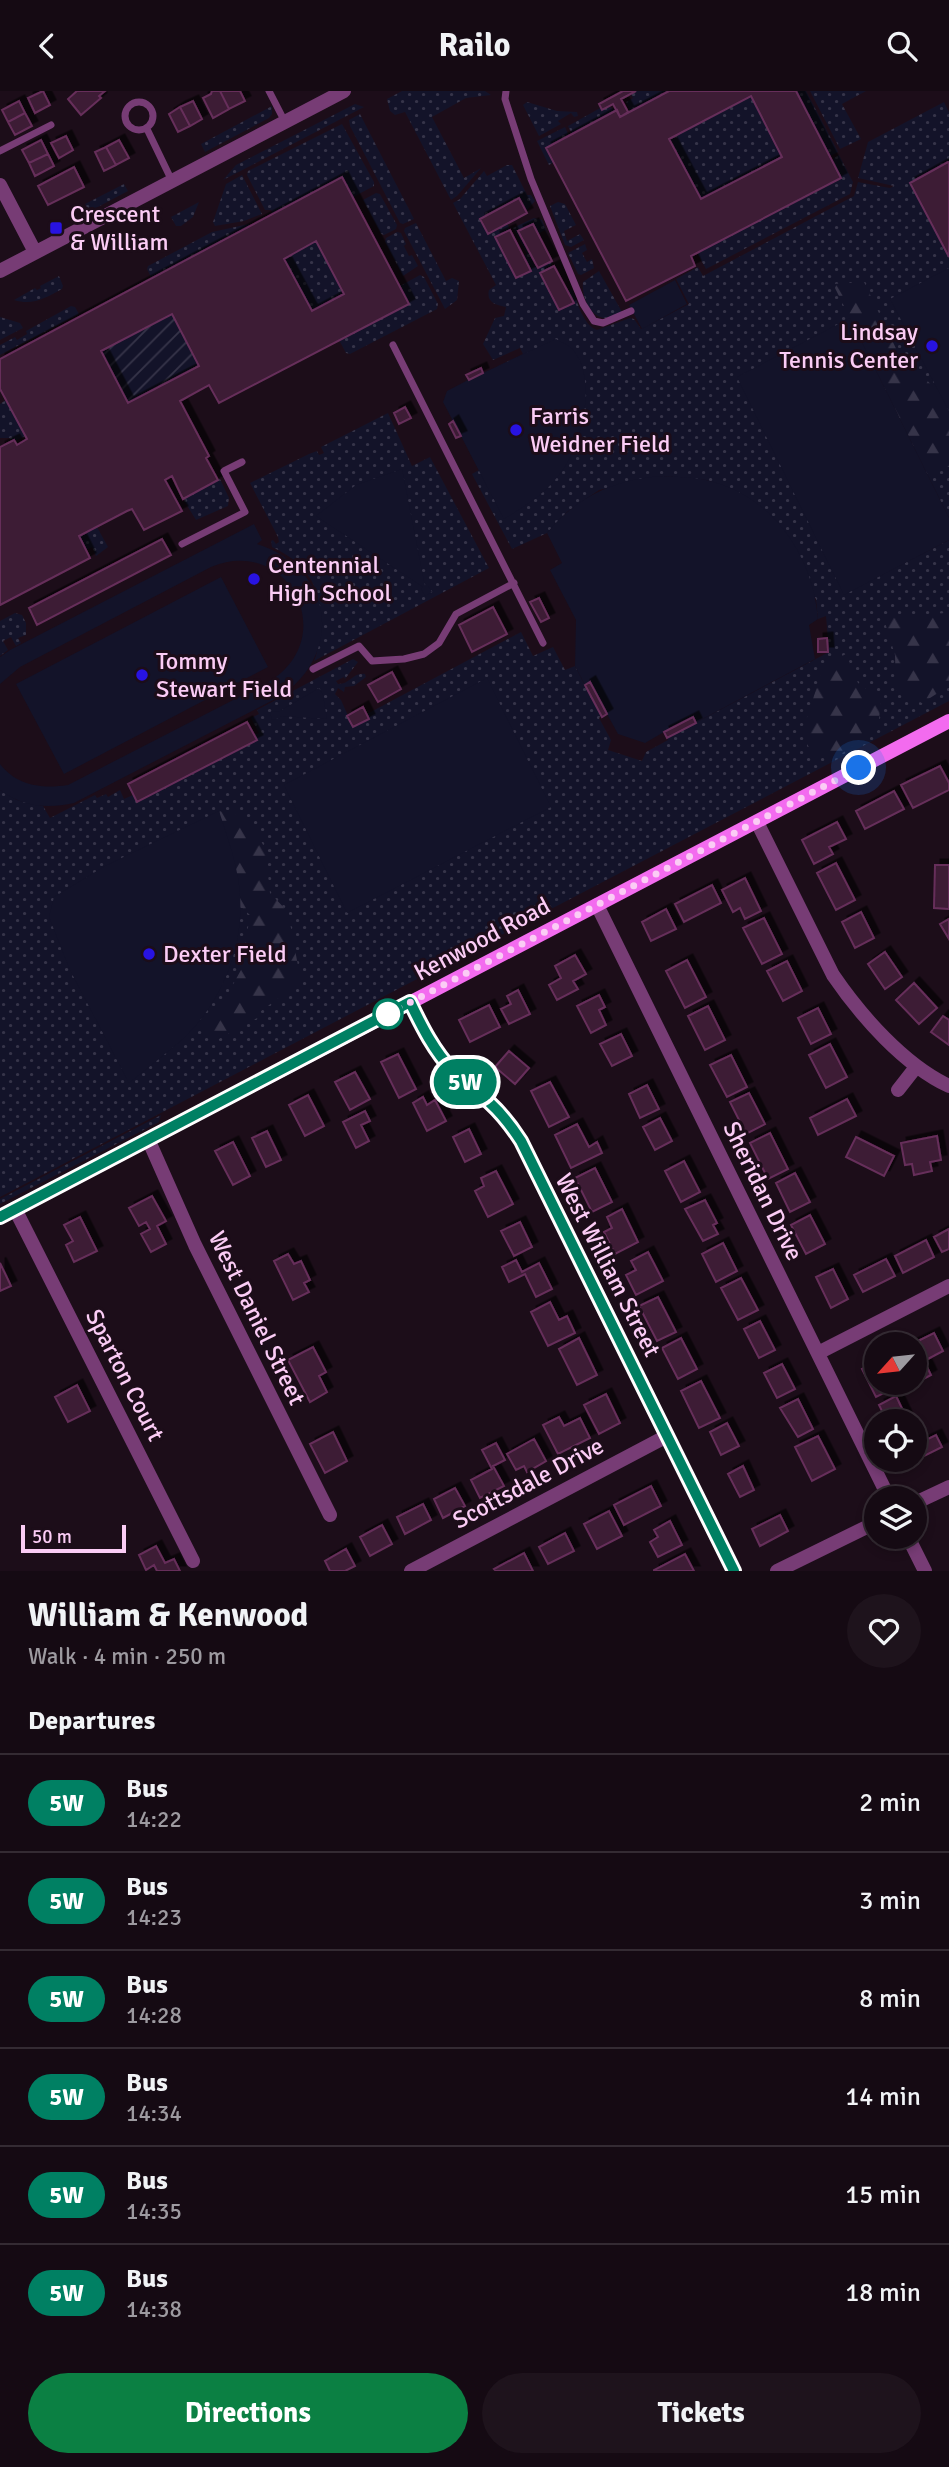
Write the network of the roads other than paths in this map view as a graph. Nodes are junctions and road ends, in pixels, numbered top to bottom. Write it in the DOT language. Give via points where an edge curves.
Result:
graph roads {
  1 [pos="269,91"];
  2 [pos="344,91"];
  3 [pos="506,91"];
  4 [pos="285,122"];
  5 [pos="51,125"];
  6 [pos="147,129"];
  7 [pos="0,151"];
  8 [pos="172,181"];
  9 [pos="0,185"];
  10 [pos="35,252"];
  11 [pos="0,271"];
  12 [pos="631,311"];
  13 [pos="393,345"];
  14 [pos="242,462"];
  15 [pos="182,544"];
  16 [pos="514,583"];
  17 [pos="543,643"];
  18 [pos="313,670"];
  19 [pos="949,721"];
  20 [pos="757,822"];
  21 [pos="597,905"];
  22 [pos="410,1002"];
  23 [pos="916,1067"];
  24 [pos="949,1086"];
  25 [pos="898,1090"];
  26 [pos="148,1139"];
  27 [pos="15,1209"];
  28 [pos="0,1217"];
  29 [pos="949,1286"];
  30 [pos="818,1353"];
  31 [pos="667,1436"];
  32 [pos="883,1486"];
  33 [pos="949,1487"];
  34 [pos="927,1497"];
  35 [pos="330,1515"];
  36 [pos="864,1528"];
  37 [pos="914,1549"];
  38 [pos="193,1561"];
  39 [pos="411,1571"];
  40 [pos="734,1571"];
  41 [pos="777,1571"];
  42 [pos="925,1571"];
  1 -- 4 [label="lane"];
  2 -- 4 [label="street"];
  3 -- 12 [label="lane" via="531,179 583,304 594,321 603,323"];
  4 -- 8 [label="street"];
  5 -- 7 [label="lane"];
  6 -- 6 [label="lane" via="153,112 143,102 133,103 125,114 127,123 133,129"];
  6 -- 8 [label="lane"];
  8 -- 10 [label="street"];
  9 -- 10 [label="street"];
  10 -- 11 [label="street"];
  13 -- 16 [label="lane"];
  14 -- 15 [label="lane" via="224,471 244,512"];
  16 -- 17 [label="lane"];
  16 -- 18 [label="lane" via="456,614 439,643 424,653 372,661 359,646"];
  19 -- 20 [label="street, Kenwood Road"];
  20 -- 21 [label="street, Kenwood Road"];
  20 -- 23 [label="street" via="834,975 868,1019"];
  21 -- 22 [label="street, Kenwood Road"];
  21 -- 30 [label="street, Sheridan Drive"];
  22 -- 26 [label="street, Kenwood Road"];
  22 -- 31 [label="street, West William Street" via="442,1058 491,1104 521,1141"];
  23 -- 24 [label="street"];
  23 -- 25 [label="street"];
  26 -- 27 [label="street, Kenwood Road"];
  26 -- 35 [label="street, West Daniel Street" via="195,1245"];
  27 -- 28 [label="street, Kenwood Road"];
  27 -- 38 [label="street, Sparton Court"];
  29 -- 30 [label="street"];
  30 -- 32 [label="street, Sheridan Drive"];
  31 -- 39 [label="street, Scottsdale Drive"];
  31 -- 40 [label="street, West William Street"];
  33 -- 34 [label="street"];
  36 -- 41 [label="street"];
  37 -- 42 [label="street"];
}
